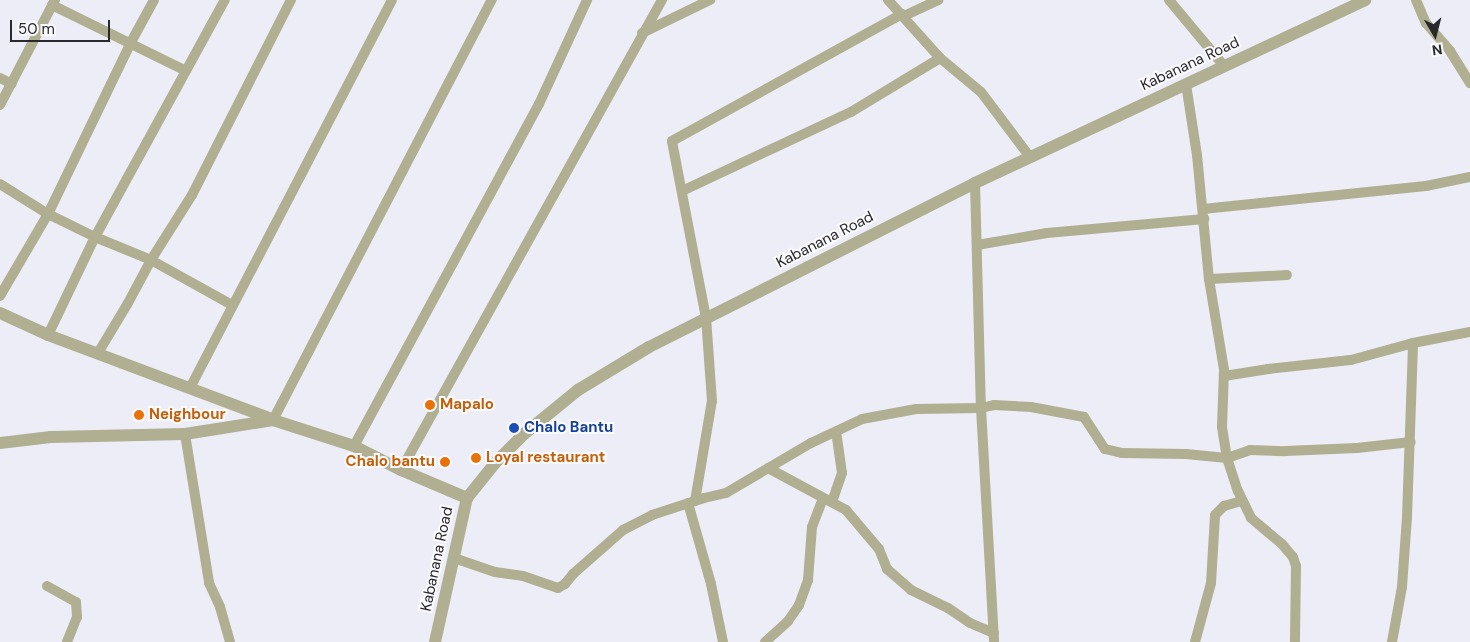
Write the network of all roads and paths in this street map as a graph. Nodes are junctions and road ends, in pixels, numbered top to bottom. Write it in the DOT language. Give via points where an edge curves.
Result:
graph roads {
  1 [pos="154,0"];
  2 [pos="225,0"];
  3 [pos="291,0"];
  4 [pos="392,0"];
  5 [pos="492,0"];
  6 [pos="587,0"];
  7 [pos="662,0"];
  8 [pos="710,0"];
  9 [pos="888,0"];
  10 [pos="938,0"];
  11 [pos="1168,0"];
  12 [pos="1365,0"];
  13 [pos="1416,0"];
  14 [pos="53,2"];
  15 [pos="903,15"];
  16 [pos="642,34"];
  17 [pos="130,44"];
  18 [pos="940,58"];
  19 [pos="1224,66"];
  20 [pos="186,71"];
  21 [pos="0,78"];
  22 [pos="1470,83"];
  23 [pos="12,84"];
  24 [pos="1186,84"];
  25 [pos="0,105"];
  26 [pos="1030,157"];
  27 [pos="1470,177"];
  28 [pos="975,182"];
  29 [pos="0,184"];
  30 [pos="682,191"];
  31 [pos="48,214"];
  32 [pos="1203,214"];
  33 [pos="96,237"];
  34 [pos="977,245"];
  35 [pos="151,260"];
  36 [pos="1287,275"];
  37 [pos="1209,279"];
  38 [pos="0,296"];
  39 [pos="232,305"];
  40 [pos="0,313"];
  41 [pos="706,318"];
  42 [pos="1470,332"];
  43 [pos="48,335"];
  44 [pos="1413,343"];
  45 [pos="98,353"];
  46 [pos="1224,376"];
  47 [pos="190,388"];
  48 [pos="981,408"];
  49 [pos="273,420"];
  50 [pos="836,432"];
  51 [pos="185,434"];
  52 [pos="1411,442"];
  53 [pos="0,443"];
  54 [pos="354,446"];
  55 [pos="1227,458"];
  56 [pos="768,468"];
  57 [pos="401,470"];
  58 [pos="467,498"];
  59 [pos="827,500"];
  60 [pos="1242,501"];
  61 [pos="692,502"];
  62 [pos="454,558"];
  63 [pos="48,586"];
  64 [pos="994,637"];
  65 [pos="68,642"];
  66 [pos="230,642"];
  67 [pos="436,642"];
  68 [pos="723,642"];
  69 [pos="765,642"];
  70 [pos="1195,642"];
  71 [pos="1295,642"];
  72 [pos="1392,642"];
  1 -- 17 [label="street"];
  2 -- 20 [label="street"];
  3 -- 35 [label="street" via="192,195"];
  4 -- 39 [label="street"];
  5 -- 49 [label="street"];
  6 -- 54 [label="street" via="539,104"];
  7 -- 16 [label="street"];
  8 -- 16 [label="street"];
  9 -- 15 [label="street"];
  10 -- 15 [label="street"];
  11 -- 19 [label="street"];
  12 -- 19 [label="street, Kabanana Road"];
  13 -- 22 [label="street" via="1426,23 1450,51"];
  14 -- 17 [label="street"];
  14 -- 23 [label="street"];
  15 -- 18 [label="street"];
  15 -- 30 [label="street" via="672,141"];
  16 -- 57 [label="street"];
  17 -- 20 [label="street"];
  17 -- 31 [label="street"];
  18 -- 26 [label="street" via="981,92"];
  18 -- 30 [label="street" via="851,112"];
  19 -- 24 [label="street, Kabanana Road"];
  20 -- 33 [label="street"];
  21 -- 23 [label="street"];
  23 -- 25 [label="street"];
  24 -- 26 [label="street, Kabanana Road"];
  24 -- 32 [label="street"];
  26 -- 28 [label="street, Kabanana Road"];
  27 -- 32 [label="street" via="1426,186"];
  28 -- 34 [label="street"];
  28 -- 41 [label="street, Kabanana Road"];
  29 -- 31 [label="street"];
  30 -- 41 [label="street"];
  31 -- 33 [label="street"];
  31 -- 38 [label="street"];
  32 -- 34 [label="street"];
  32 -- 37 [label="street"];
  33 -- 35 [label="street"];
  33 -- 43 [label="street"];
  34 -- 48 [label="street"];
  35 -- 39 [label="street"];
  35 -- 45 [label="street"];
  36 -- 37 [label="street"];
  37 -- 46 [label="street"];
  39 -- 47 [label="street"];
  40 -- 43 [label="street"];
  41 -- 58 [label="street, Kabanana Road" via="624,361 557,405 495,463"];
  41 -- 61 [label="street" via="712,401"];
  42 -- 44 [label="street"];
  43 -- 45 [label="street"];
  44 -- 46 [label="street" via="1351,360"];
  44 -- 52 [label="street"];
  45 -- 47 [label="street"];
  46 -- 55 [label="street" via="1222,427"];
  47 -- 49 [label="street"];
  48 -- 50 [label="street" via="916,409 862,420"];
  48 -- 55 [label="street" via="994,405 1031,407 1084,417 1105,449 1122,453"];
  48 -- 64 [label="street"];
  49 -- 51 [label="street"];
  49 -- 54 [label="street"];
  50 -- 56 [label="street"];
  50 -- 59 [label="street" via="842,473"];
  51 -- 53 [label="street" via="51,437"];
  51 -- 66 [label="street" via="209,583"];
  52 -- 55 [label="street" via="1357,448 1250,450"];
  52 -- 72 [label="street" via="1402,587"];
  54 -- 57 [label="street"];
  55 -- 60 [label="street"];
  56 -- 59 [label="street"];
  56 -- 61 [label="street" via="726,494"];
  57 -- 58 [label="street"];
  58 -- 62 [label="street, Kabanana Road"];
  59 -- 64 [label="street" via="846,510 865,530 895,578"];
  59 -- 69 [label="street" via="812,527 808,580 800,605"];
  60 -- 70 [label="street" via="1224,506 1215,515 1211,583"];
  60 -- 71 [label="street" via="1250,518 1293,557 1296,566"];
  61 -- 62 [label="street" via="652,515 623,530 558,588"];
  61 -- 68 [label="street"];
  62 -- 67 [label="street, Kabanana Road"];
  63 -- 65 [label="street" via="76,602 77,617"];
}
